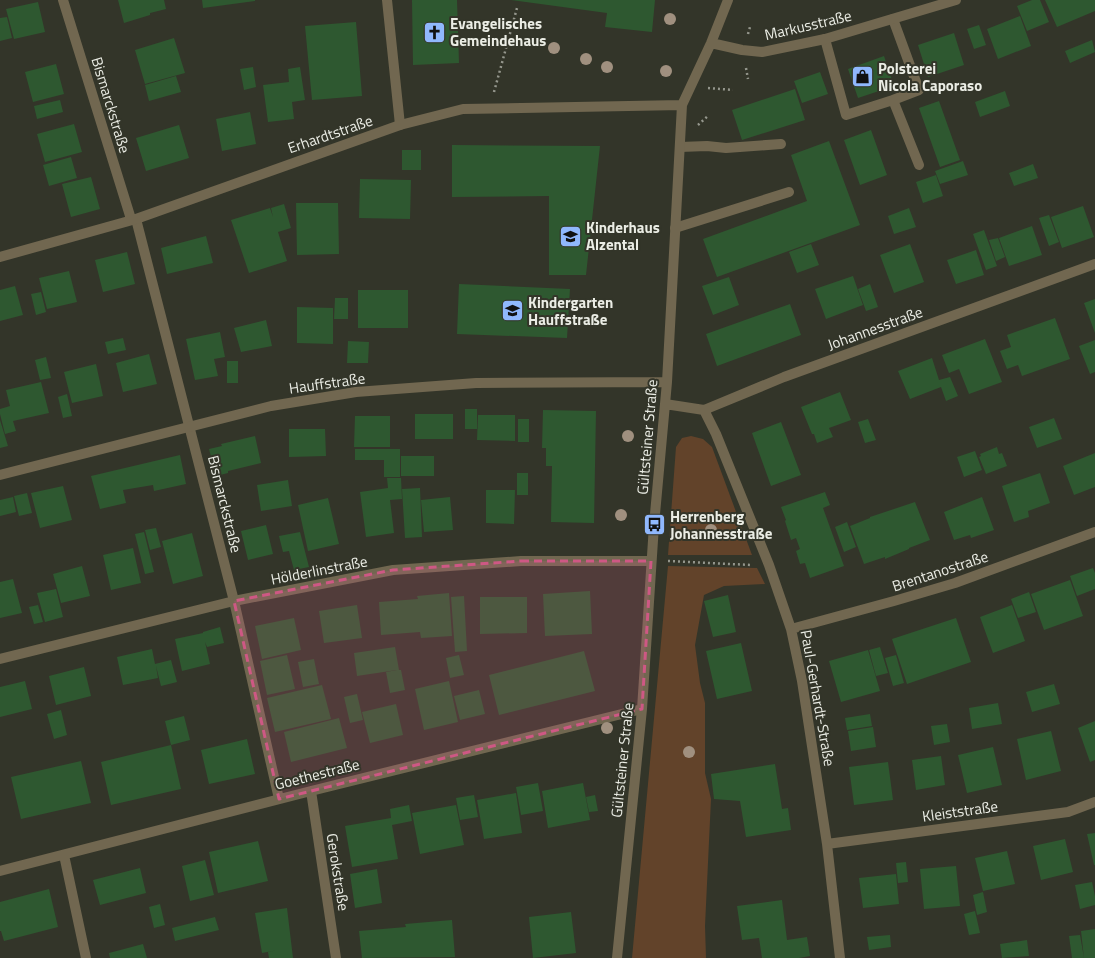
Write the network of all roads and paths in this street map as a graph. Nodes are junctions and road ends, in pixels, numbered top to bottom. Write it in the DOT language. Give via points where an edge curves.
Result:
graph roads {
  1 [pos="63,0"];
  2 [pos="387,0"];
  3 [pos="728,0"];
  4 [pos="956,0"];
  5 [pos="518,8"];
  6 [pos="892,19"];
  7 [pos="825,39"];
  8 [pos="711,43"];
  9 [pos="692,86"];
  10 [pos="733,90"];
  11 [pos="893,100"];
  12 [pos="682,105"];
  13 [pos="490,108"];
  14 [pos="400,125"];
  15 [pos="781,144"];
  16 [pos="680,147"];
  17 [pos="919,165"];
  18 [pos="789,192"];
  19 [pos="133,219"];
  20 [pos="675,228"];
  21 [pos="0,257"];
  22 [pos="1095,264"];
  23 [pos="667,382"];
  24 [pos="665,404"];
  25 [pos="704,410"];
  26 [pos="190,426"];
  27 [pos="0,475"];
  28 [pos="1095,532"];
  29 [pos="651,560"];
  30 [pos="769,565"];
  31 [pos="234,601"];
  32 [pos="791,629"];
  33 [pos="0,659"];
  34 [pos="642,709"];
  35 [pos="311,791"];
  36 [pos="279,799"];
  37 [pos="1095,802"];
  38 [pos="827,844"];
  39 [pos="64,854"];
  40 [pos="0,870"];
  41 [pos="86,958"];
  42 [pos="336,958"];
  43 [pos="617,958"];
  44 [pos="840,958"];
  1 -- 19 [label="street, Bismarckstraße"];
  2 -- 14 [label="street"];
  3 -- 8 [label="street, Gültsteiner Straße"];
  4 -- 6 [label="street, Markusstraße"];
  5 -- 13 [label="path" via="496,79"];
  6 -- 7 [label="street, Markusstraße"];
  6 -- 11 [label="street" via="919,90"];
  7 -- 8 [label="street, Markusstraße" via="762,52"];
  7 -- 11 [label="street" via="846,115"];
  8 -- 9 [label="street, Gültsteiner Straße"];
  9 -- 10 [label="path"];
  9 -- 12 [label="street, Gültsteiner Straße"];
  11 -- 17 [label="street"];
  12 -- 13 [label="street, Erhardtstraße"];
  12 -- 16 [label="street, Gültsteiner Straße"];
  13 -- 14 [label="street, Erhardtstraße" via="463,109"];
  14 -- 19 [label="street, Erhardtstraße"];
  15 -- 16 [label="street" via="726,148"];
  16 -- 20 [label="street, Gültsteiner Straße"];
  18 -- 20 [label="street"];
  19 -- 21 [label="street, Erhardtstraße"];
  19 -- 26 [label="street, Bismarckstraße"];
  20 -- 23 [label="street, Gültsteiner Straße"];
  22 -- 25 [label="street, Johannesstraße" via="784,377"];
  23 -- 24 [label="street, Gültsteiner Straße"];
  23 -- 26 [label="street, Hauffstraße" via="476,383 356,392 271,406"];
  24 -- 25 [label="street"];
  24 -- 29 [label="street, Gültsteiner Straße"];
  25 -- 30 [label="street, Paul-Gerhardt-Straße"];
  26 -- 27 [label="street, Hauffstraße"];
  26 -- 31 [label="street, Bismarckstraße"];
  28 -- 32 [label="street, Brentanostraße" via="955,583"];
  29 -- 30 [label="path"];
  29 -- 31 [label="street, Hölderlinstraße" via="521,560 393,570"];
  29 -- 34 [label="street, Gültsteiner Straße"];
  30 -- 32 [label="street, Paul-Gerhardt-Straße"];
  31 -- 33 [label="street, Hölderlinstraße"];
  31 -- 36 [label="street, Bismarckstraße"];
  32 -- 38 [label="street, Paul-Gerhardt-Straße" via="802,681"];
  34 -- 35 [label="street, Goethestraße"];
  34 -- 43 [label="street, Gültsteiner Straße"];
  35 -- 36 [label="street, Goethestraße"];
  35 -- 42 [label="street, Gerokstraße"];
  36 -- 39 [label="street, Goethestraße"];
  37 -- 38 [label="street, Kleiststraße" via="1068,812"];
  38 -- 44 [label="street, Paul-Gerhardt-Straße"];
  39 -- 40 [label="street, Goethestraße"];
  39 -- 41 [label="street"];
}
